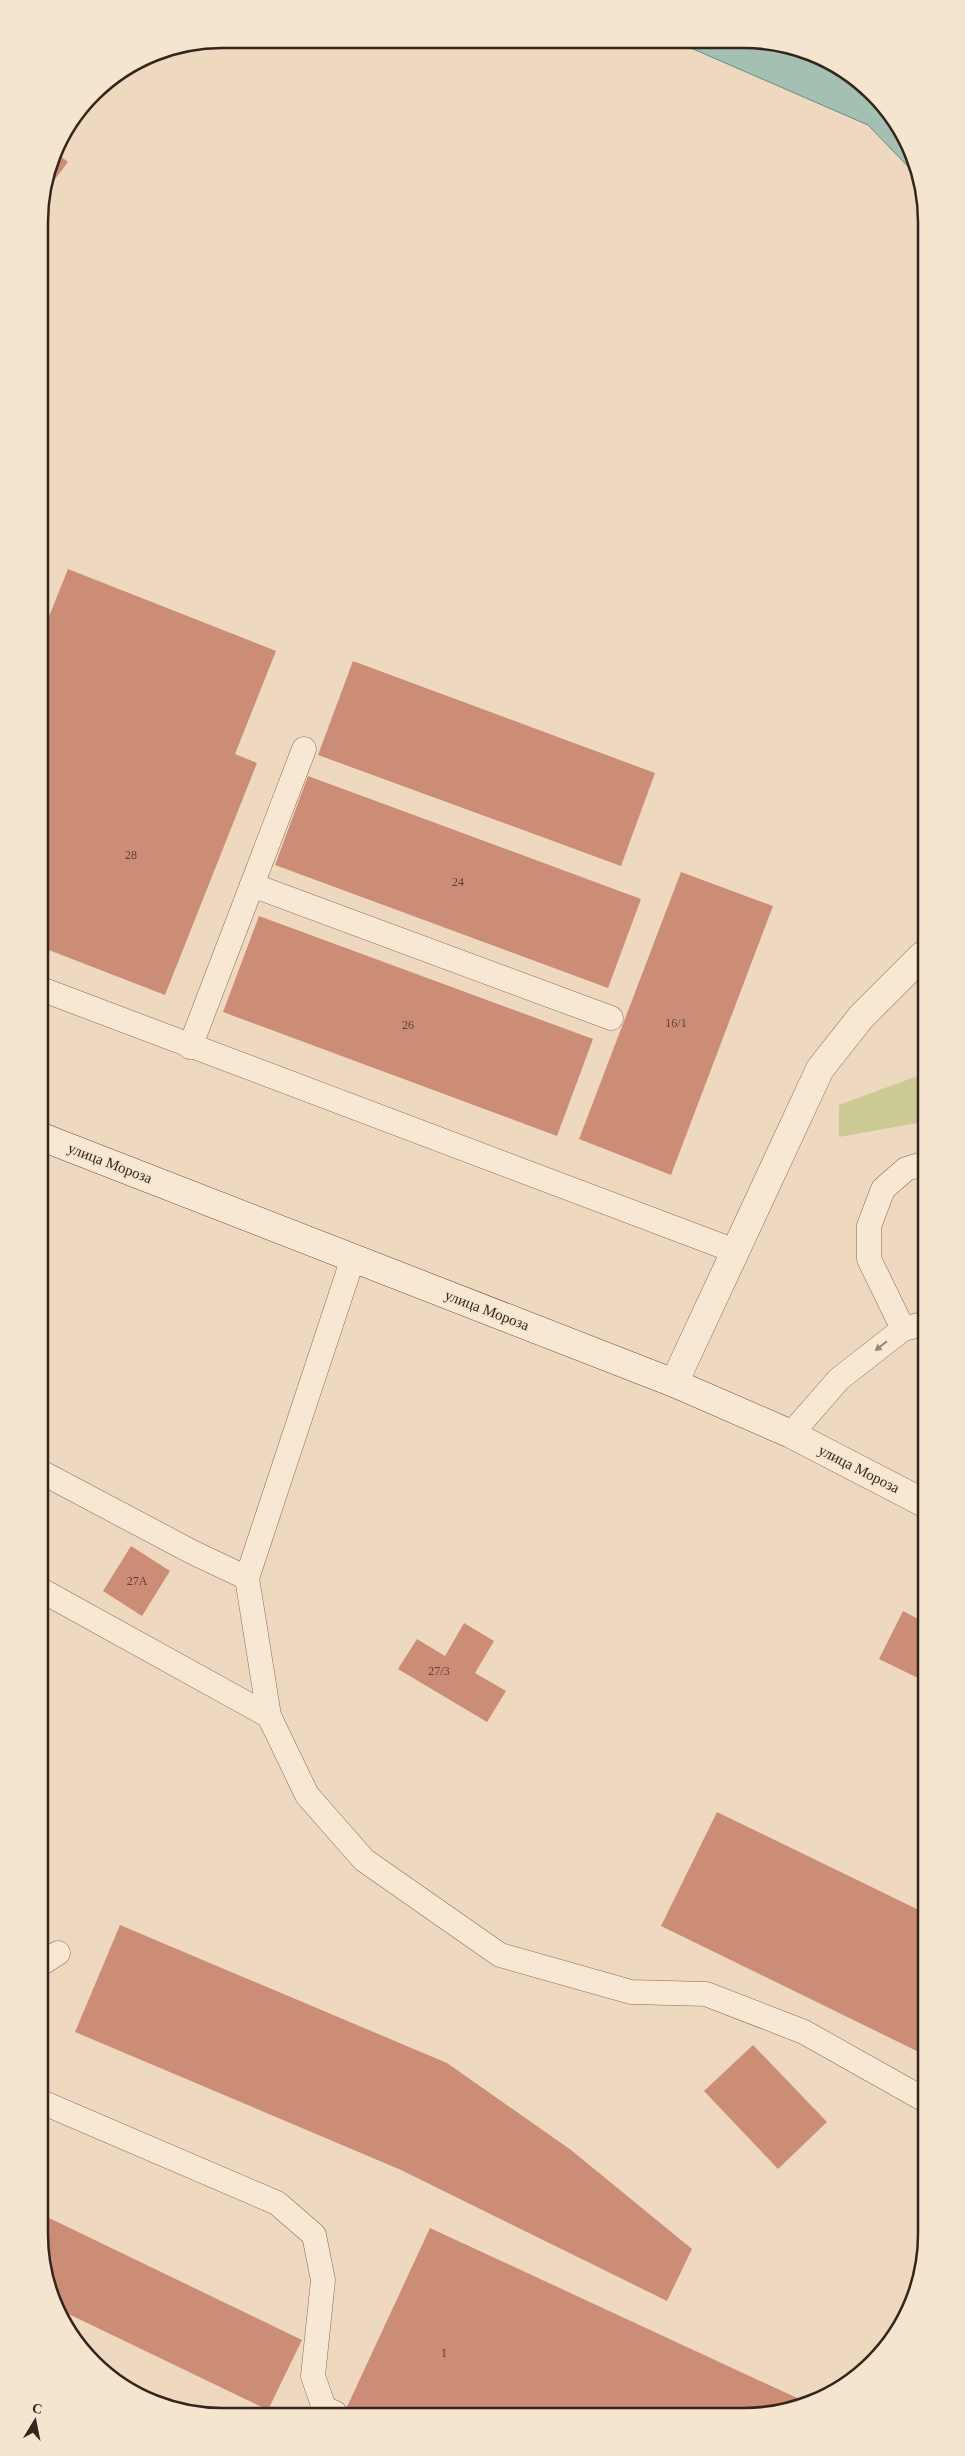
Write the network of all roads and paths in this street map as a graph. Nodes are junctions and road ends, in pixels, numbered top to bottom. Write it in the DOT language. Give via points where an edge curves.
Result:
graph roads {
  1 [pos="304,749"];
  2 [pos="252,885"];
  3 [pos="918,960"];
  4 [pos="48,992"];
  5 [pos="612,1018"];
  6 [pos="190,1047"];
  7 [pos="48,1139"];
  8 [pos="918,1166"];
  9 [pos="735,1252"];
  10 [pos="353,1258"];
  11 [pos="913,1327"];
  12 [pos="674,1383"];
  13 [pos="791,1434"];
  14 [pos="48,1476"];
  15 [pos="917,1500"];
  16 [pos="247,1578"];
  17 [pos="48,1594"];
  18 [pos="269,1716"];
  19 [pos="917,2095"];
  20 [pos="48,2105"];
  21 [pos="324,2408"];
  1 -- 2 [label="lane"];
  2 -- 5 [label="lane"];
  2 -- 6 [label="lane"];
  3 -- 9 [label="main road" via="861,1017 820,1069"];
  4 -- 6 [label="lane"];
  6 -- 9 [label="lane"];
  7 -- 10 [label="main road, улица Мороза"];
  8 -- 11 [label="lane" via="906,1169 884,1188 869,1226 869,1259"];
  9 -- 12 [label="main road"];
  10 -- 12 [label="main road, улица Мороза"];
  10 -- 16 [label="lane"];
  11 -- 13 [label="lane, one-way" via="839,1379"];
  12 -- 13 [label="main road, улица Мороза"];
  13 -- 15 [label="main road, улица Мороза"];
  14 -- 16 [label="lane"];
  16 -- 18 [label="lane"];
  17 -- 18 [label="lane"];
  18 -- 19 [label="lane" via="307,1795 364,1860 500,1955 631,1992 706,1994 804,2032"];
  20 -- 21 [label="lane" via="277,2204 314,2235 323,2280 313,2376"];
}
